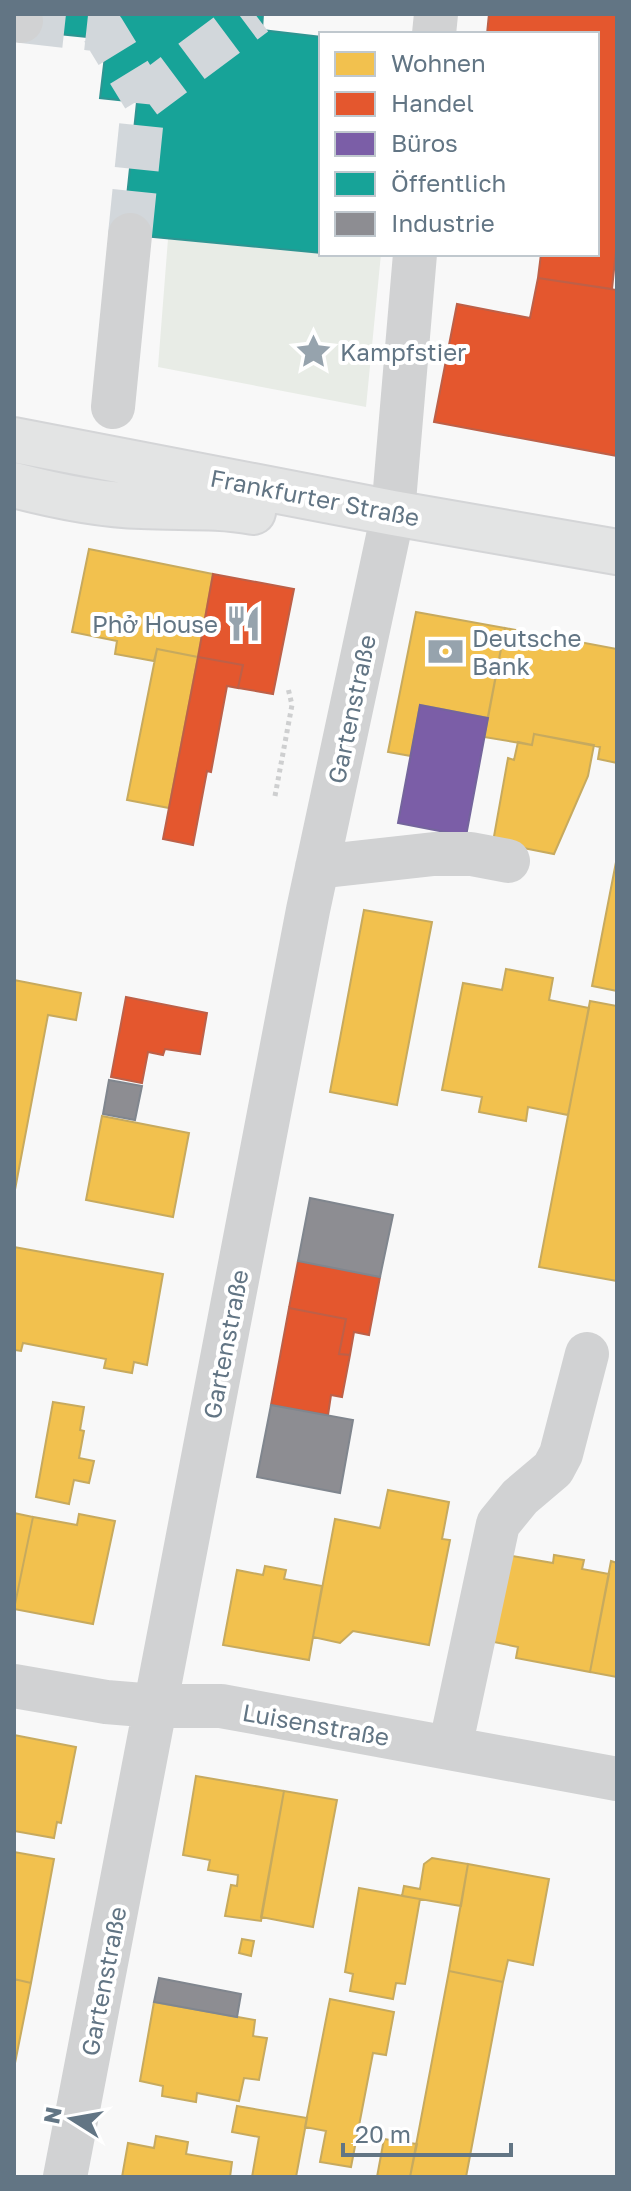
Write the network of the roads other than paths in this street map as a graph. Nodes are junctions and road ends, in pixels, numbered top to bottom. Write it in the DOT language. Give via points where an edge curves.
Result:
graph roads {
  1 [pos="130,235"];
  2 [pos="415,256"];
  3 [pos="113,407"];
  4 [pos="14,440"];
  5 [pos="14,485"];
  6 [pos="390,525"];
  7 [pos="617,552"];
  8 [pos="617,583"];
  9 [pos="508,861"];
  10 [pos="317,867"];
  11 [pos="587,1354"];
  12 [pos="14,1686"];
  13 [pos="155,1706"];
  14 [pos="450,1748"];
  15 [pos="617,1779"];
  16 [pos="65,2177"];
  1 -- 3 [label="street"];
  2 -- 6 [label="street, Gartenstraße"];
  4 -- 6 [label="main road, Frankfurter Straße"];
  5 -- 6 [label="main road, Frankfurter Straße" via="72,500 203,505"];
  6 -- 7 [label="main road, Frankfurter Straße"];
  6 -- 8 [label="main road, Frankfurter Straße"];
  6 -- 10 [label="street, Gartenstraße"];
  9 -- 10 [label="street" via="434,854"];
  10 -- 13 [label="street, Gartenstraße"];
  11 -- 14 [label="street" via="561,1454 498,1524"];
  12 -- 13 [label="street, Luisenstraße"];
  13 -- 14 [label="street, Luisenstraße" via="221,1706"];
  13 -- 16 [label="street, Gartenstraße"];
  14 -- 15 [label="street, Luisenstraße"];
}
